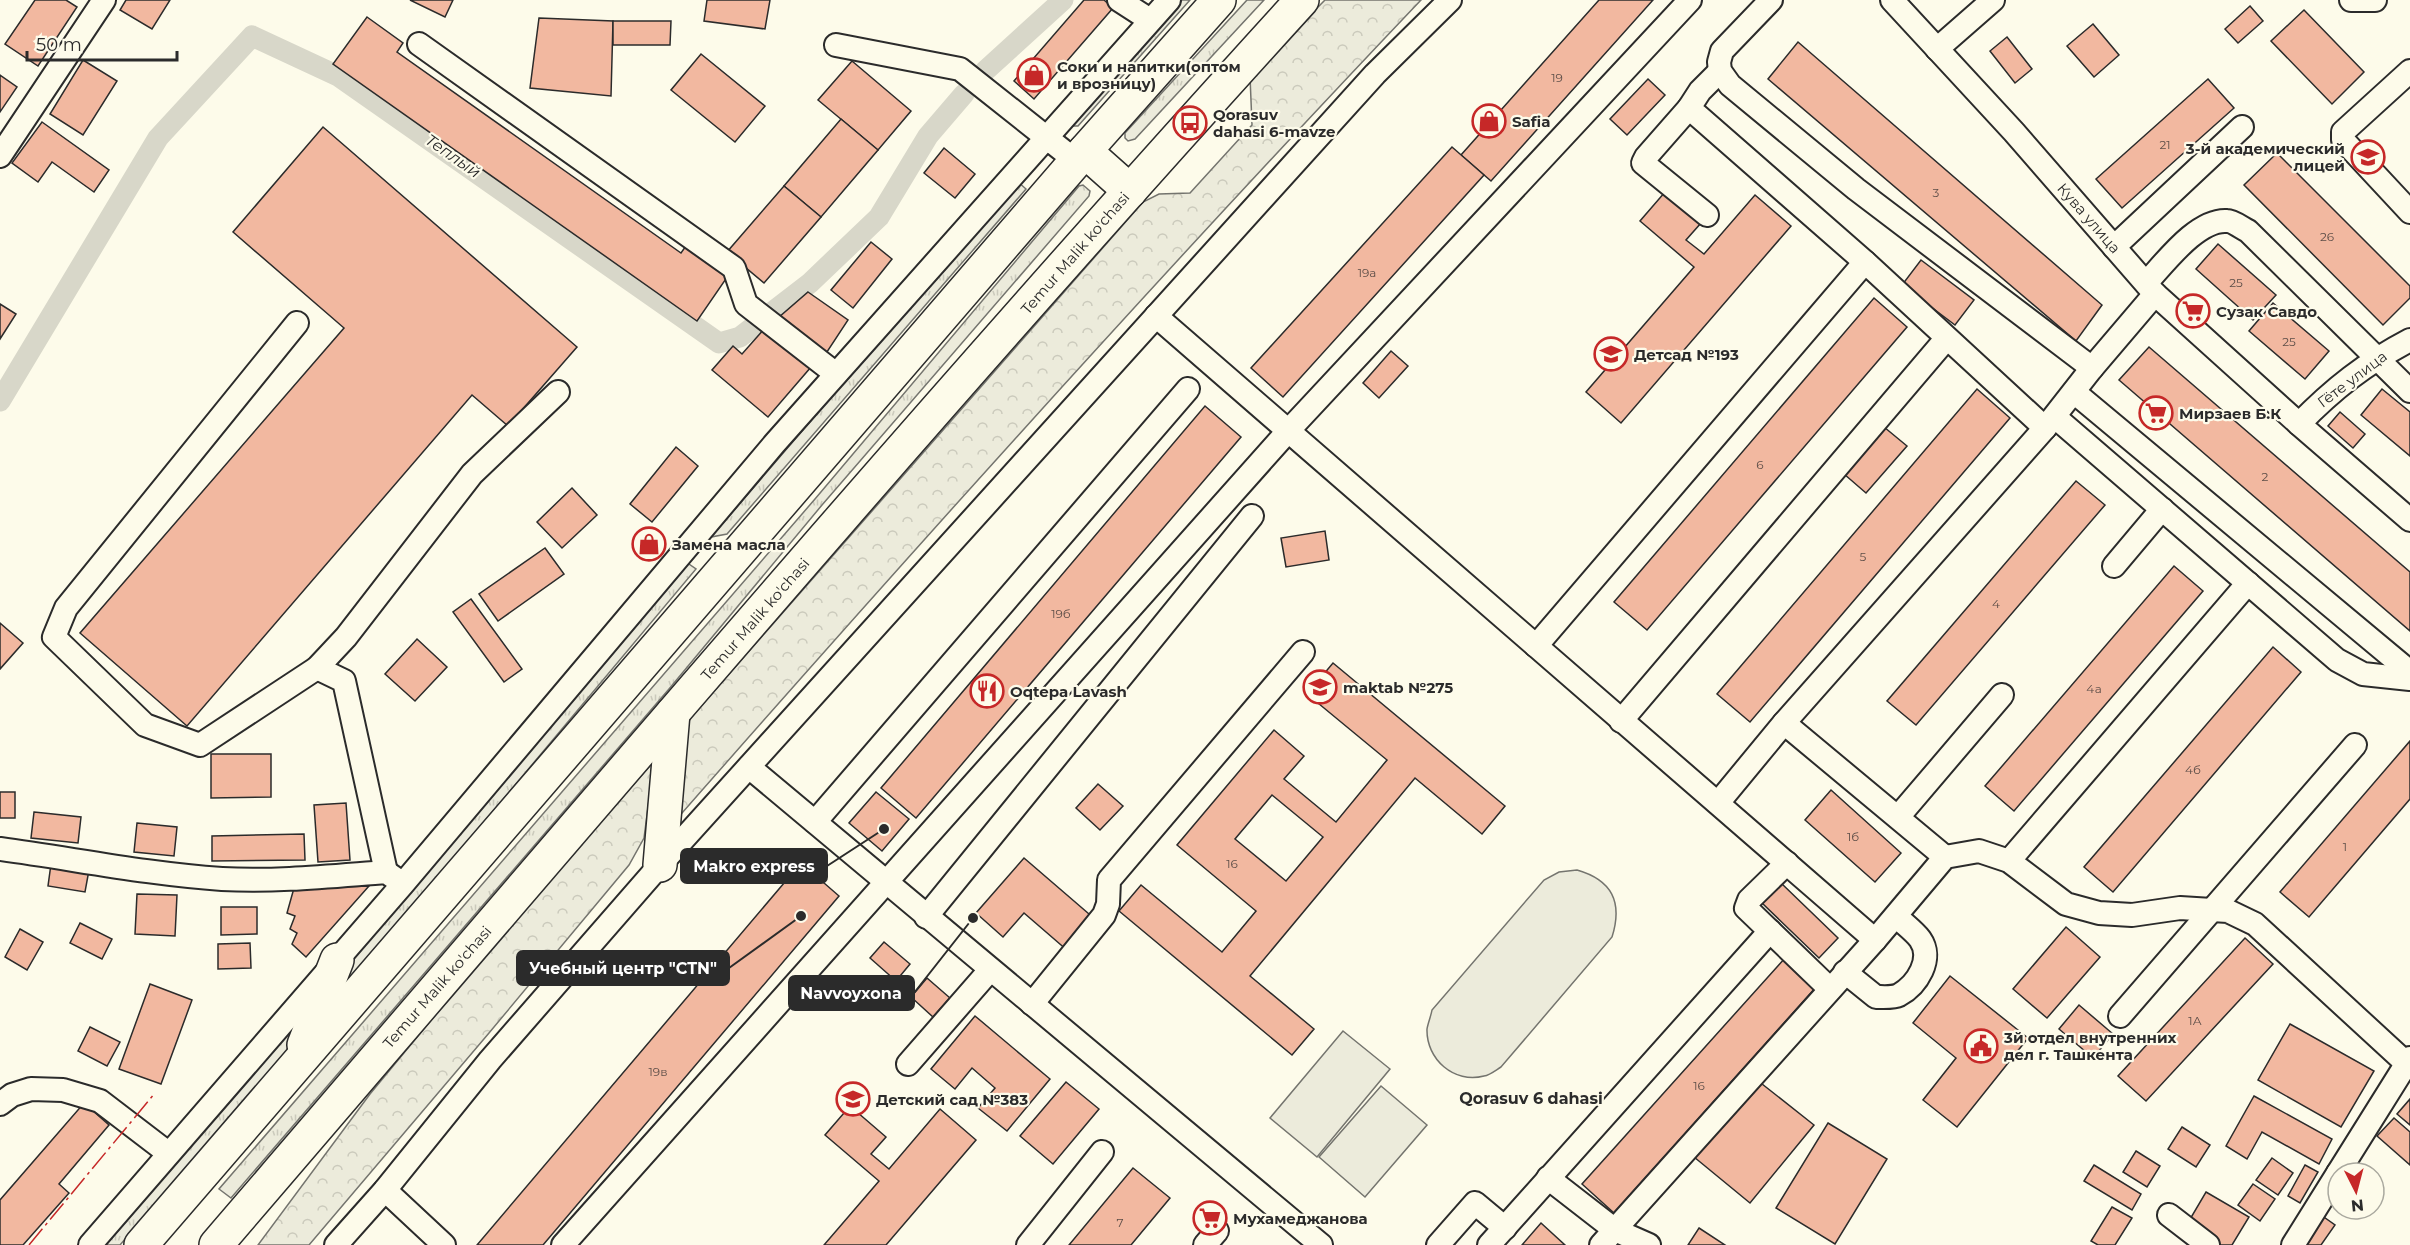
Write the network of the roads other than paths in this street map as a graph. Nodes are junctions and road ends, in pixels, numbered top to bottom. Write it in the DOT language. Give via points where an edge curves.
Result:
graph roads {
  1 [pos="104,0"];
  2 [pos="1119,0"];
  3 [pos="1169,0"];
  4 [pos="1219,0"];
  5 [pos="1302,0"];
  6 [pos="1450,0"];
  7 [pos="1690,0"];
  8 [pos="1771,0"];
  9 [pos="1892,0"];
  10 [pos="1993,0"];
  11 [pos="2351,0"];
  12 [pos="2375,0"];
  13 [pos="1150,20"];
  14 [pos="419,44"];
  15 [pos="836,45"];
  16 [pos="1937,49"];
  17 [pos="2410,70"];
  18 [pos="1720,71"];
  19 [pos="1689,108"];
  20 [pos="2242,127"];
  21 [pos="1046,137"];
  22 [pos="0,156"];
  23 [pos="1080,156"];
  24 [pos="1130,191"];
  25 [pos="2410,212"];
  26 [pos="1707,215"];
  27 [pos="2114,247"];
  28 [pos="1864,262"];
  29 [pos="2151,289"];
  30 [pos="1156,316"];
  31 [pos="297,323"];
  32 [pos="1946,339"];
  33 [pos="2410,340"];
  34 [pos="2376,358"];
  35 [pos="2092,368"];
  36 [pos="836,374"];
  37 [pos="1188,389"];
  38 [pos="2410,391"];
  39 [pos="558,392"];
  40 [pos="2074,392"];
  41 [pos="2050,422"];
  42 [pos="2299,424"];
  43 [pos="1289,430"];
  44 [pos="2162,509"];
  45 [pos="1252,516"];
  46 [pos="2410,520"];
  47 [pos="2114,566"];
  48 [pos="2248,583"];
  49 [pos="1536,646"];
  50 [pos="1303,652"];
  51 [pos="317,668"];
  52 [pos="2410,672"];
  53 [pos="2410,679"];
  54 [pos="2002,695"];
  55 [pos="672,713"];
  56 [pos="1622,721"];
  57 [pos="1784,723"];
  58 [pos="2355,745"];
  59 [pos="749,768"];
  60 [pos="1718,803"];
  61 [pos="1898,817"];
  62 [pos="815,822"];
  63 [pos="0,849"];
  64 [pos="1945,857"];
  65 [pos="2009,861"];
  66 [pos="1787,863"];
  67 [pos="660,865"];
  68 [pos="394,878"];
  69 [pos="884,883"];
  70 [pos="2210,910"];
  71 [pos="1896,916"];
  72 [pos="926,917"];
  73 [pos="1770,931"];
  74 [pos="1875,940"];
  75 [pos="337,960"];
  76 [pos="990,970"];
  77 [pos="1845,972"];
  78 [pos="1830,989"];
  79 [pos="1032,1004"];
  80 [pos="2120,1016"];
  81 [pos="2408,1060"];
  82 [pos="908,1064"];
  83 [pos="296,1067"];
  84 [pos="0,1104"];
  85 [pos="1102,1152"];
  86 [pos="168,1153"];
  87 [pos="2345,1161"];
  88 [pos="1548,1178"];
  89 [pos="385,1190"];
  90 [pos="2326,1193"];
  91 [pos="2169,1215"];
  92 [pos="1505,1228"];
  93 [pos="1608,1237"];
  94 [pos="90,1245"];
  95 [pos="141,1245"];
  96 [pos="216,1245"];
  97 [pos="336,1245"];
  98 [pos="444,1245"];
  99 [pos="563,1245"];
  100 [pos="1028,1245"];
  101 [pos="1320,1245"];
  102 [pos="1438,1245"];
  103 [pos="1490,1245"];
  104 [pos="1649,1245"];
  105 [pos="2208,1245"];
  106 [pos="2294,1245"];
  1 -- 22 [label="street"];
  2 -- 13 [label="street"];
  3 -- 13 [label="street"];
  4 -- 23 [label="highway"];
  5 -- 24 [label="highway, Temur Malik ko'chasi"];
  6 -- 30 [label="street" via="1375,74"];
  7 -- 43 [label="street"];
  8 -- 18 [label="street" via="1722,51"];
  9 -- 16 [label="street, Кува улица"];
  10 -- 16 [label="street"];
  11 -- 12 [label="street"];
  13 -- 21 [label="street"];
  14 -- 36 [label="street" via="734,268 746,304"];
  15 -- 21 [label="street" via="960,69"];
  16 -- 27 [label="street, Кува улица"];
  17 -- 25 [label="street" via="2343,132 2343,140"];
  18 -- 19 [label="street"];
  18 -- 35 [label="street" via="1730,84 1856,189"];
  19 -- 26 [label="street" via="1643,163"];
  19 -- 28 [label="street"];
  20 -- 27 [label="street"];
  21 -- 23 [label="street"];
  21 -- 36 [label="street"];
  23 -- 24 [label="highway"];
  23 -- 83 [label="highway"];
  24 -- 55 [label="highway, Temur Malik ko'chasi"];
  27 -- 29 [label="street, Кува улица"];
  28 -- 32 [label="street"];
  28 -- 49 [label="street"];
  29 -- 34 [label="street" via="2184,243 2209,223 2229,221 2248,231"];
  29 -- 35 [label="street"];
  29 -- 42 [label="street, Кува улица"];
  30 -- 43 [label="street"];
  30 -- 59 [label="street"];
  31 -- 51 [label="street" via="66,608 54,637 145,725 200,745"];
  32 -- 41 [label="street"];
  32 -- 56 [label="street"];
  33 -- 34 [label="street, Гёте улица"];
  34 -- 38 [label="street"];
  34 -- 42 [label="street, Гёте улица" via="2327,394"];
  35 -- 40 [label="street"];
  36 -- 68 [label="street"];
  37 -- 62 [label="street"];
  39 -- 51 [label="street" via="472,474 346,637"];
  40 -- 41 [label="street"];
  40 -- 52 [label="street"];
  41 -- 44 [label="street"];
  41 -- 57 [label="street"];
  42 -- 46 [label="street, Кува улица"];
  43 -- 49 [label="street"];
  43 -- 69 [label="street"];
  44 -- 47 [label="street"];
  44 -- 48 [label="street"];
  45 -- 72 [label="street"];
  48 -- 53 [label="street" via="2337,660 2363,674"];
  48 -- 65 [label="street"];
  49 -- 56 [label="street"];
  50 -- 79 [label="street" via="1109,880 1104,915"];
  51 -- 68 [label="street" via="344,681"];
  54 -- 61 [label="street"];
  55 -- 67 [label="highway"];
  55 -- 96 [label="highway, Temur Malik ko'chasi"];
  56 -- 60 [label="street"];
  57 -- 60 [label="street"];
  57 -- 61 [label="street"];
  58 -- 70 [label="street"];
  59 -- 62 [label="street"];
  59 -- 67 [label="street"];
  60 -- 66 [label="street"];
  61 -- 64 [label="street"];
  62 -- 69 [label="street"];
  63 -- 68 [label="street" via="222,879"];
  64 -- 65 [label="street" via="1979,851"];
  64 -- 71 [label="street"];
  65 -- 70 [label="street" via="2066,904 2099,913"];
  66 -- 73 [label="street" via="1749,900 1746,908"];
  66 -- 74 [label="street"];
  67 -- 89 [label="street" via="490,1060"];
  68 -- 75 [label="street"];
  69 -- 72 [label="street"];
  69 -- 99 [label="street"];
  70 -- 80 [label="street"];
  70 -- 81 [label="street" via="2228,912 2255,924"];
  71 -- 74 [label="street"];
  71 -- 77 [label="street" via="1920,940 1926,953 1914,983 1898,996 1876,997"];
  72 -- 76 [label="street"];
  73 -- 78 [label="street"];
  73 -- 88 [label="street"];
  74 -- 77 [label="street"];
  75 -- 83 [label="highway"];
  75 -- 86 [label="street"];
  76 -- 79 [label="street"];
  76 -- 82 [label="street"];
  77 -- 78 [label="street"];
  78 -- 93 [label="street"];
  79 -- 101 [label="street"];
  81 -- 87 [label="street"];
  83 -- 95 [label="highway"];
  84 -- 86 [label="street" via="31,1089 63,1090 100,1101"];
  85 -- 100 [label="street"];
  86 -- 94 [label="street"];
  88 -- 92 [label="street"];
  88 -- 93 [label="street"];
  89 -- 97 [label="street"];
  89 -- 98 [label="street"];
  90 -- 106 [label="street"];
  91 -- 105 [label="street"];
  92 -- 102 [label="street" via="1475,1203"];
  92 -- 103 [label="street"];
  93 -- 104 [label="street"];
}
